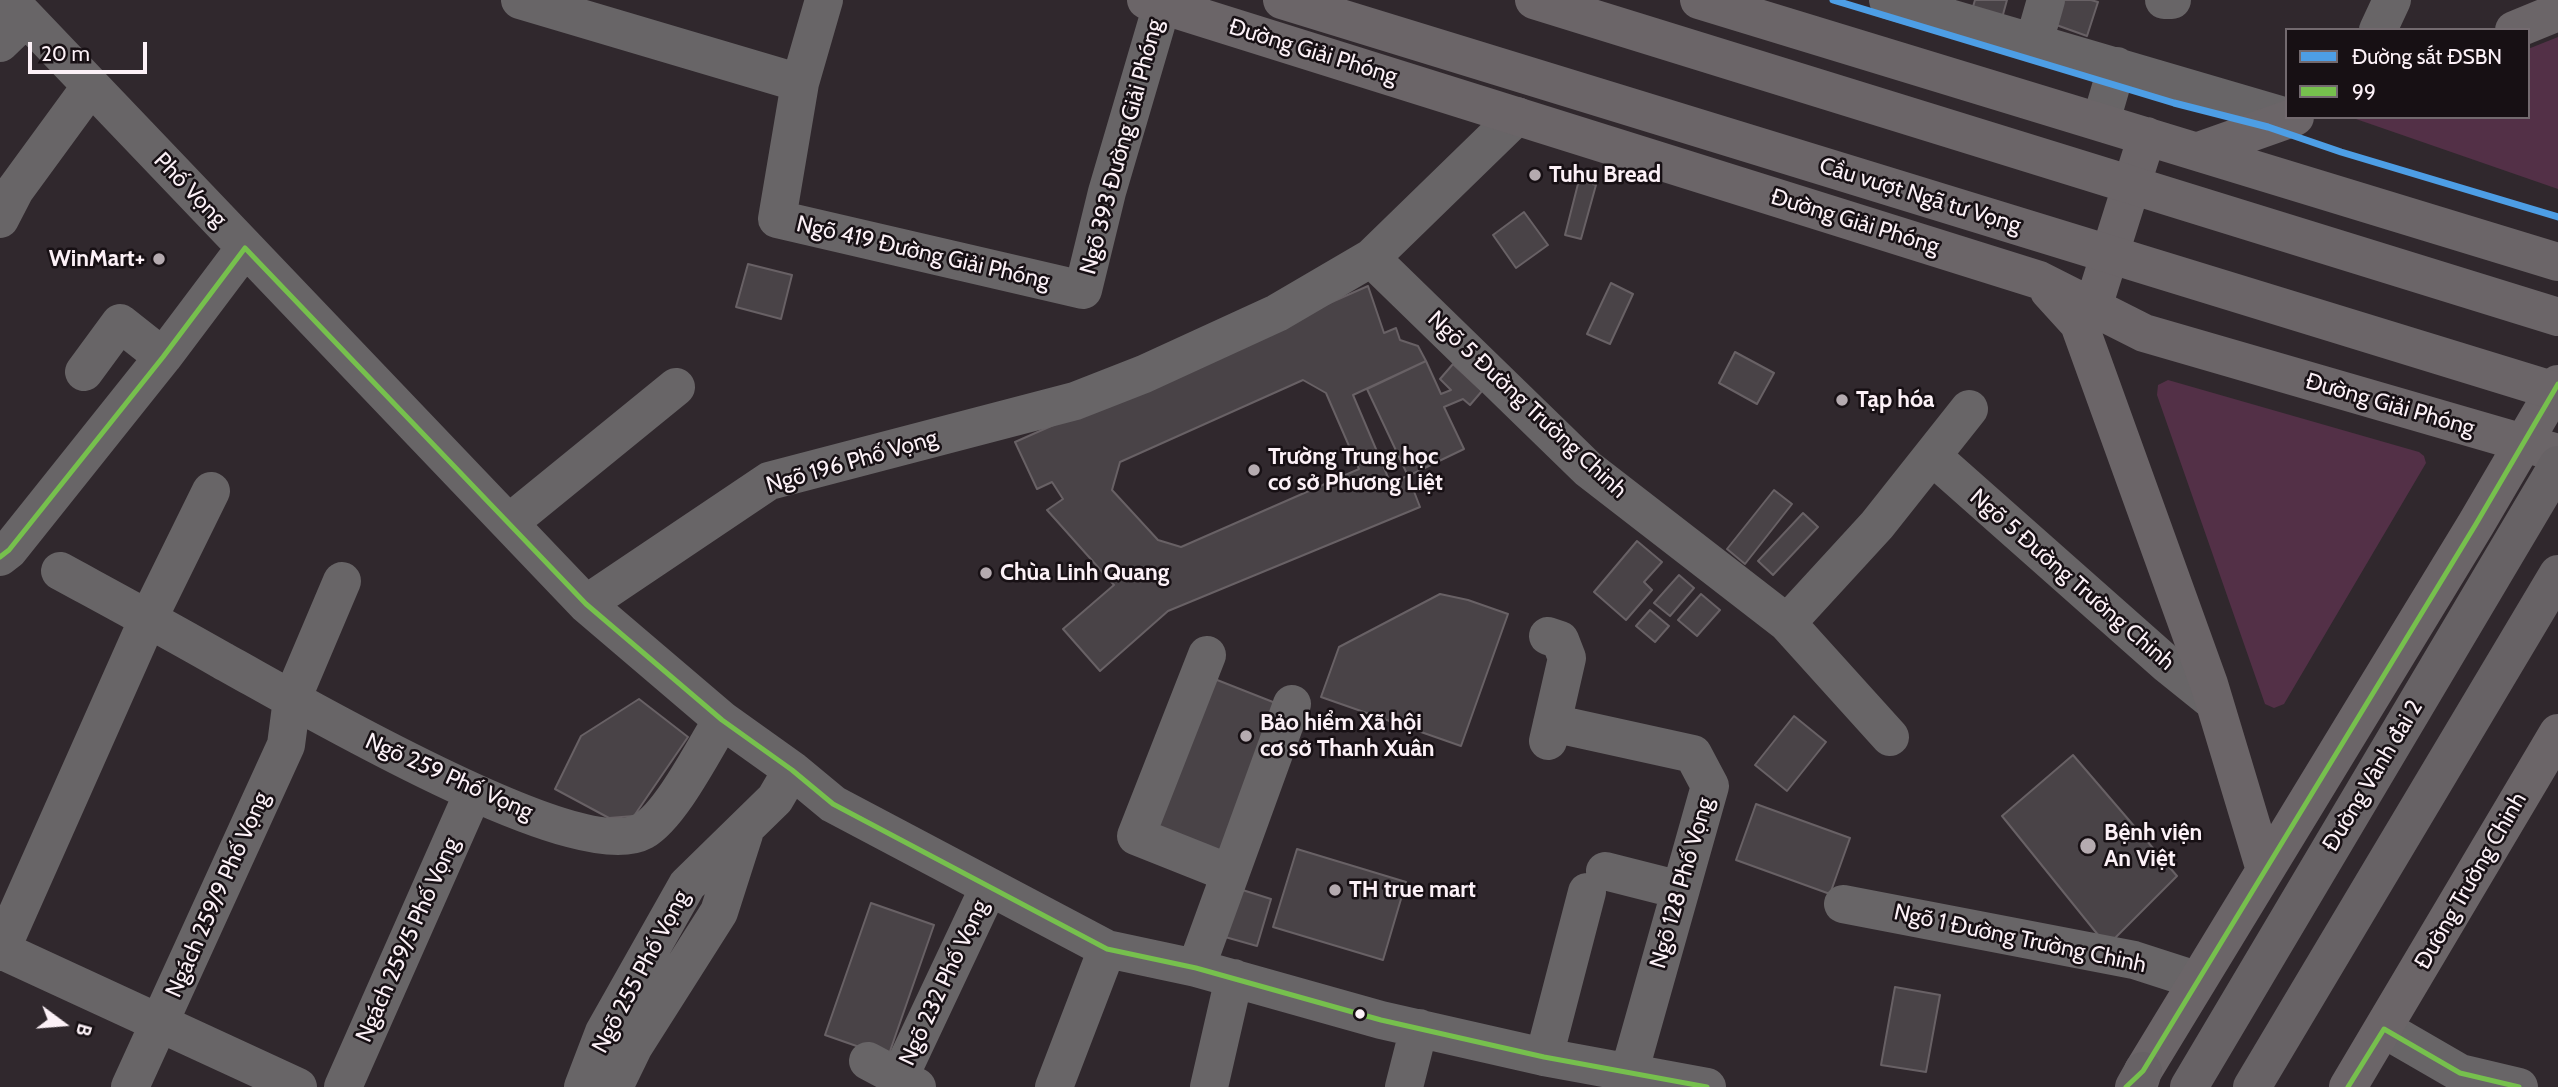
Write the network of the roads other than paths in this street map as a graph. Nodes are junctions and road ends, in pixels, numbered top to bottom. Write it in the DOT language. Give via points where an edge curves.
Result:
graph roads {
  1 [pos="520,0"];
  2 [pos="824,0"];
  3 [pos="1282,0"];
  4 [pos="1534,0"];
  5 [pos="1699,0"];
  6 [pos="1888,0"];
  7 [pos="2046,0"];
  8 [pos="2164,0"];
  9 [pos="2172,0"];
  10 [pos="2392,0"];
  11 [pos="1154,2"];
  12 [pos="584,9"];
  13 [pos="2558,12"];
  14 [pos="11,20"];
  15 [pos="2379,28"];
  16 [pos="2519,28"];
  17 [pos="2034,42"];
  18 [pos="2118,66"];
  19 [pos="800,83"];
  20 [pos="91,86"];
  21 [pos="1517,116"];
  22 [pos="2285,116"];
  23 [pos="2287,119"];
  24 [pos="2101,121"];
  25 [pos="2147,136"];
  26 [pos="2199,151"];
  27 [pos="0,219"];
  28 [pos="245,248"];
  29 [pos="1371,258"];
  30 [pos="2558,262"];
  31 [pos="2039,280"];
  32 [pos="1083,290"];
  33 [pos="2093,307"];
  34 [pos="2558,317"];
  35 [pos="163,357"];
  36 [pos="84,372"];
  37 [pos="2558,384"];
  38 [pos="676,387"];
  39 [pos="2558,392"];
  40 [pos="1969,409"];
  41 [pos="2540,448"];
  42 [pos="1932,456"];
  43 [pos="2558,465"];
  44 [pos="211,491"];
  45 [pos="509,523"];
  46 [pos="0,557"];
  47 [pos="60,571"];
  48 [pos="2558,574"];
  49 [pos="342,580"];
  50 [pos="586,604"];
  51 [pos="148,619"];
  52 [pos="1787,624"];
  53 [pos="1548,636"];
  54 [pos="1207,655"];
  55 [pos="292,699"];
  56 [pos="2214,702"];
  57 [pos="1292,704"];
  58 [pos="722,720"];
  59 [pos="2557,736"];
  60 [pos="1890,737"];
  61 [pos="792,769"];
  62 [pos="473,793"];
  63 [pos="746,829"];
  64 [pos="2265,870"];
  65 [pos="1229,873"];
  66 [pos="989,887"];
  67 [pos="1680,890"];
  68 [pos="1843,904"];
  69 [pos="1107,949"];
  70 [pos="0,951"];
  71 [pos="1196,968"];
  72 [pos="1234,978"];
  73 [pos="2196,981"];
  74 [pos="160,1022"];
  75 [pos="1419,1028"];
  76 [pos="2384,1029"];
  77 [pos="1544,1057"];
  78 [pos="1629,1073"];
  79 [pos="895,1075"];
  80 [pos="2136,1083"];
  81 [pos="1683,1085"];
  82 [pos="130,1087"];
  83 [pos="298,1087"];
  84 [pos="343,1087"];
  85 [pos="583,1087"];
  86 [pos="614,1087"];
  87 [pos="1054,1087"];
  88 [pos="1209,1087"];
  89 [pos="1404,1087"];
  90 [pos="2189,1087"];
  91 [pos="2252,1087"];
  92 [pos="2348,1087"];
  93 [pos="2519,1087"];
  1 -- 12 [label="street"];
  2 -- 19 [label="street, Ngõ 419 Đường Giải Phóng"];
  3 -- 39 [label="main road, Cầu vượt Ngã tư Vọng, bridge"];
  4 -- 34 [label="main road, bridge"];
  5 -- 24 [label="main road"];
  6 -- 17 [label="street"];
  7 -- 17 [label="street"];
  8 -- 9 [label="street"];
  10 -- 15 [label="street"];
  11 -- 21 [label="main road, Đường Giải Phóng"];
  11 -- 32 [label="street, Ngõ 393 Đường Giải Phóng"];
  12 -- 19 [label="street"];
  13 -- 16 [label="main road"];
  14 -- 20 [label="street, Phố Vọng"];
  17 -- 18 [label="street"];
  18 -- 22 [label="street"];
  18 -- 24 [label="street"];
  19 -- 32 [label="street, Ngõ 419 Đường Giải Phóng" via="777,219"];
  20 -- 27 [label="street" via="15,190"];
  20 -- 28 [label="street, Phố Vọng"];
  21 -- 29 [label="street, Ngõ 196 Phố Vọng"];
  21 -- 31 [label="main road, Đường Giải Phóng"];
  23 -- 26 [label="main road"];
  24 -- 25 [label="main road"];
  25 -- 26 [label="main road"];
  25 -- 33 [label="main road"];
  26 -- 30 [label="main road"];
  28 -- 35 [label="street"];
  28 -- 45 [label="street, Phố Vọng"];
  29 -- 50 [label="street, Ngõ 196 Phố Vọng" via="1277,313 1075,401 769,481"];
  29 -- 52 [label="street, Ngõ 5 Đường Trường Chinh" via="1588,469"];
  31 -- 33 [label="main road, Đường Giải Phóng"];
  31 -- 56 [label="main road" via="2079,324"];
  33 -- 41 [label="main road, Đường Giải Phóng" via="2144,332"];
  35 -- 36 [label="street" via="120,323"];
  35 -- 46 [label="street"];
  37 -- 41 [label="main road"];
  38 -- 45 [label="street"];
  40 -- 42 [label="street"];
  41 -- 64 [label="main road"];
  42 -- 52 [label="street"];
  42 -- 56 [label="street, Ngõ 5 Đường Trường Chinh"];
  43 -- 90 [label="highway, Đường Vành đai 2"];
  44 -- 51 [label="street"];
  45 -- 50 [label="street, Phố Vọng"];
  47 -- 51 [label="street, Ngõ 259 Phố Vọng"];
  48 -- 91 [label="highway"];
  49 -- 55 [label="street"];
  50 -- 58 [label="street, Phố Vọng"];
  51 -- 55 [label="street, Ngõ 259 Phố Vọng"];
  51 -- 70 [label="street"];
  52 -- 60 [label="street, Ngõ 5 Đường Trường Chinh"];
  53 -- 67 [label="street, Ngõ 128 Phố Vọng" via="1560,640 1567,658 1550,732 1693,754 1710,786"];
  54 -- 65 [label="street" via="1136,836"];
  55 -- 62 [label="street, Ngõ 259 Phố Vọng"];
  55 -- 74 [label="street, Ngách 259/9 Phố Vọng" via="286,745"];
  56 -- 64 [label="main road"];
  57 -- 65 [label="street"];
  58 -- 61 [label="street, Phố Vọng"];
  58 -- 62 [label="street, Ngõ 259 Phố Vọng" via="661,817 641,832 617,836 572,830"];
  59 -- 76 [label="main road, Đường Trường Chinh"];
  61 -- 63 [label="street, Ngõ 255 Phố Vọng" via="775,799"];
  61 -- 66 [label="street, Phố Vọng" via="833,804"];
  62 -- 84 [label="street, Ngách 259/5 Phố Vọng"];
  63 -- 85 [label="street, Ngõ 255 Phố Vọng" via="687,885 604,1032"];
  63 -- 86 [label="street" via="719,912 634,1046"];
  64 -- 73 [label="main road"];
  65 -- 71 [label="street"];
  66 -- 69 [label="street, Phố Vọng"];
  66 -- 79 [label="street, Ngõ 232 Phố Vọng"];
  67 -- 77 [label="street" via="1596,882"];
  67 -- 78 [label="street, Ngõ 128 Phố Vọng"];
  68 -- 73 [label="street, Ngõ 1 Đường Trường Chinh" via="2134,960"];
  69 -- 71 [label="street, Phố Vọng"];
  69 -- 87 [label="street"];
  70 -- 74 [label="street"];
  71 -- 72 [label="street, Phố Vọng"];
  72 -- 75 [label="street, Phố Vọng"];
  72 -- 88 [label="street"];
  73 -- 80 [label="main road"];
  74 -- 82 [label="street, Ngách 259/9 Phố Vọng"];
  74 -- 83 [label="street"];
  75 -- 77 [label="street, Phố Vọng"];
  75 -- 89 [label="street"];
  76 -- 92 [label="main road, Đường Trường Chinh"];
  76 -- 93 [label="street" via="2460,1073"];
  77 -- 78 [label="street, Phố Vọng"];
  78 -- 81 [label="street, Phố Vọng"];
}
